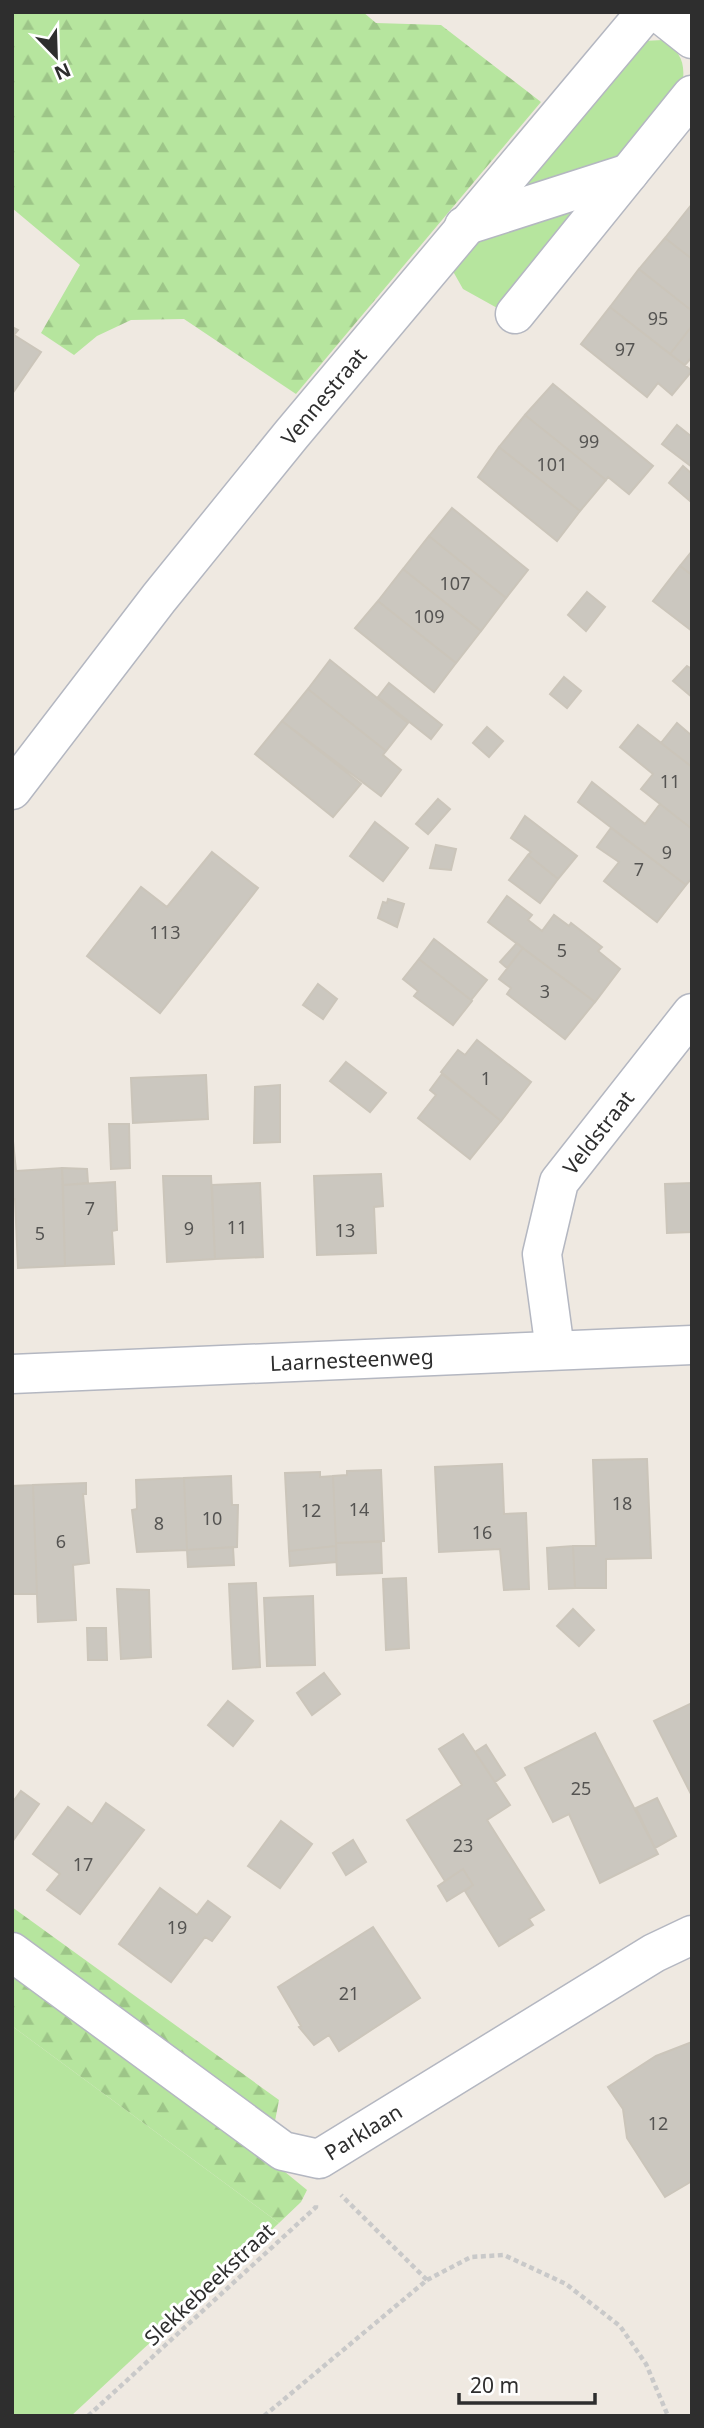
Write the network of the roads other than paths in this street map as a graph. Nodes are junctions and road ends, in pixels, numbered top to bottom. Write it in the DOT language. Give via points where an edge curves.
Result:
graph roads {
  1 [pos="646,12"];
  2 [pos="659,12"];
  3 [pos="692,39"];
  4 [pos="692,95"];
  5 [pos="629,173"];
  6 [pos="464,226"];
  7 [pos="515,314"];
  8 [pos="12,790"];
  9 [pos="692,1013"];
  10 [pos="692,1345"];
  11 [pos="555,1350"];
  12 [pos="12,1374"];
  13 [pos="692,1935"];
  14 [pos="12,1952"];
  1 -- 6 [label="street, Vennestraat"];
  2 -- 3 [label="street"];
  4 -- 5 [label="street"];
  5 -- 6 [label="street"];
  5 -- 7 [label="street"];
  6 -- 8 [label="street, Vennestraat" via="159,598"];
  9 -- 11 [label="street, Veldstraat" via="559,1182 542,1254"];
  10 -- 11 [label="street, Laarnesteenweg"];
  11 -- 12 [label="street, Laarnesteenweg"];
  13 -- 14 [label="street, Parklaan" via="653,1952 319,2159 283,2151"];
}
